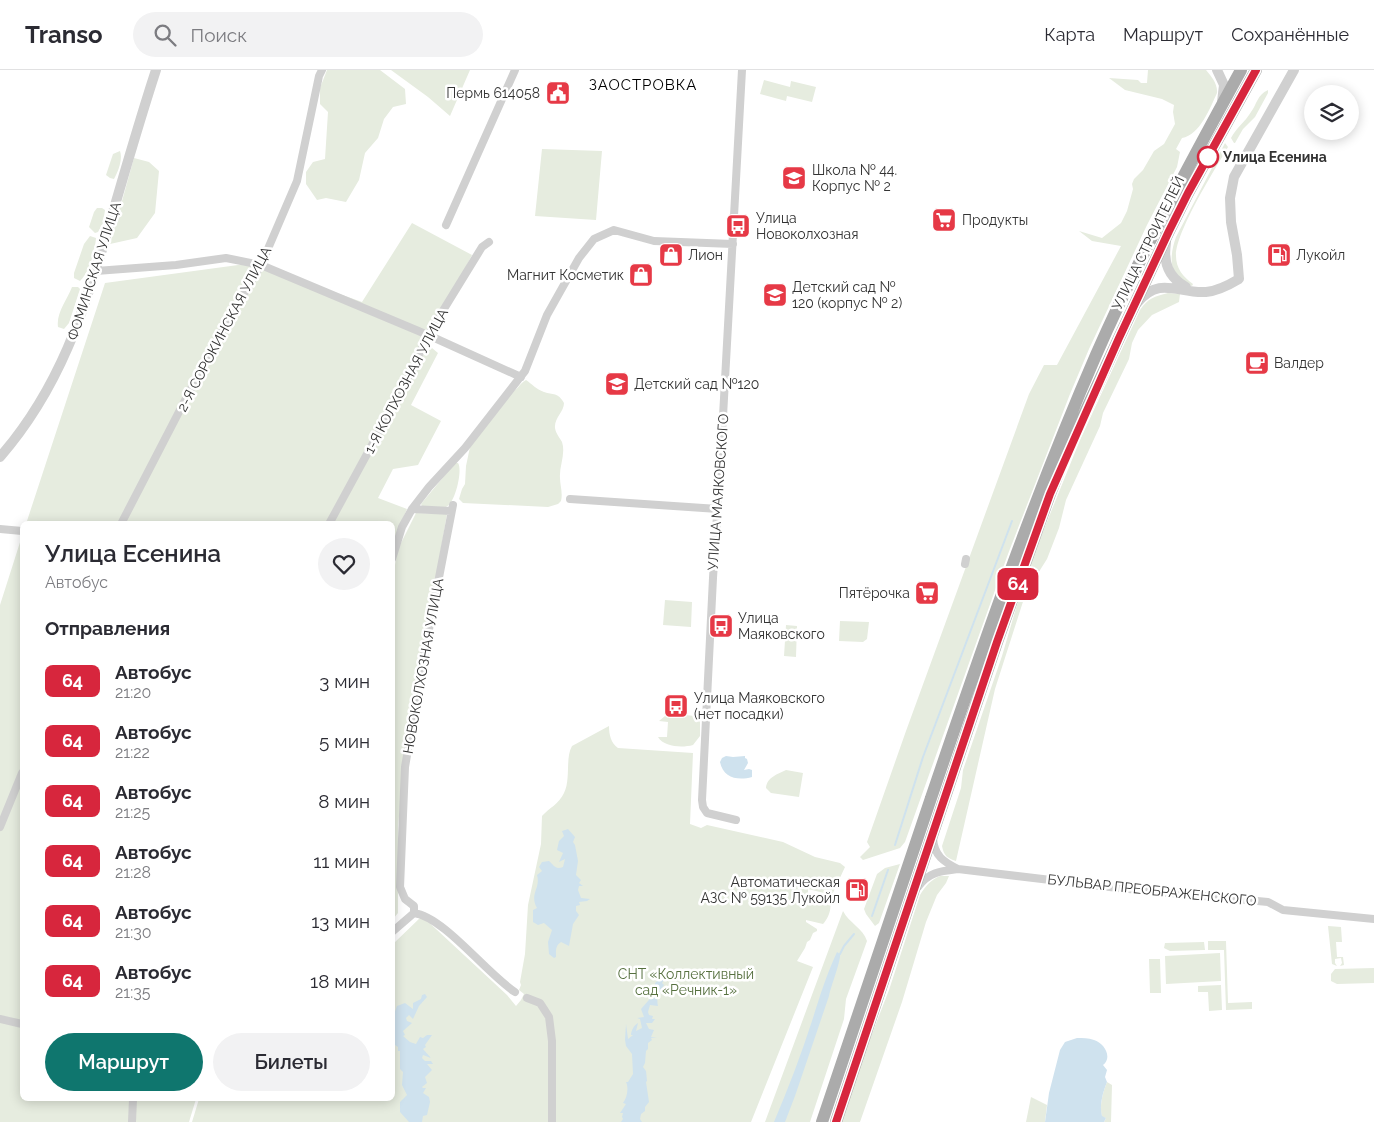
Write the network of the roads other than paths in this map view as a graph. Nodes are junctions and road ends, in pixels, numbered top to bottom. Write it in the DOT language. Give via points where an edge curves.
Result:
graph roads {
  1 [pos="156,70"];
  2 [pos="322,70"];
  3 [pos="515,70"];
  4 [pos="742,70"];
  5 [pos="1217,70"];
  6 [pos="1241,70"];
  7 [pos="1256,70"];
  8 [pos="1294,70"];
  9 [pos="1219,110"];
  10 [pos="446,225"];
  11 [pos="1169,231"];
  12 [pos="489,242"];
  13 [pos="733,244"];
  14 [pos="261,264"];
  15 [pos="96,271"];
  16 [pos="1191,290"];
  17 [pos="1130,313"];
  18 [pos="428,335"];
  19 [pos="521,377"];
  20 [pos="0,456"];
  21 [pos="570,499"];
  22 [pos="412,509"];
  23 [pos="718,509"];
  24 [pos="124,521"];
  25 [pos="331,521"];
  26 [pos="0,528"];
  27 [pos="20,531"];
  28 [pos="395,549"];
  29 [pos="20,778"];
  30 [pos="736,820"];
  31 [pos="934,826"];
  32 [pos="0,827"];
  33 [pos="958,869"];
  34 [pos="911,900"];
  35 [pos="414,913"];
  36 [pos="1374,919"];
  37 [pos="395,929"];
  38 [pos="515,992"];
  39 [pos="527,998"];
  40 [pos="0,1019"];
  41 [pos="20,1024"];
  42 [pos="133,1101"];
  43 [pos="132,1122"];
  44 [pos="552,1122"];
  45 [pos="822,1122"];
  46 [pos="836,1122"];
  1 -- 15 [label="street, ФОМИНСКАЯ УЛИЦА"];
  2 -- 14 [label="street, 2-Я СОРОКИНСКАЯ УЛИЦА" via="297,181"];
  3 -- 10 [label="street"];
  4 -- 13 [label="street, УЛИЦА МАЯКОВСКОГО"];
  5 -- 9 [label="street" via="1224,85"];
  6 -- 9 [label="main road, УЛИЦА СТРОИТЕЛЕЙ"];
  7 -- 11 [label="main road, УЛИЦА СТРОИТЕЛЕЙ"];
  8 -- 16 [label="street" via="1234,177 1230,222 1239,280 1207,292"];
  9 -- 45 [label="main road, УЛИЦА СТРОИТЕЛЕЙ" via="1160,219 1058,446 1008,574"];
  11 -- 16 [label="street" via="1166,266 1174,279"];
  11 -- 17 [label="main road, УЛИЦА СТРОИТЕЛЕЙ"];
  12 -- 18 [label="street, 1-Я КОЛХОЗНАЯ УЛИЦА" via="482,247"];
  13 -- 19 [label="street" via="654,241 614,230 594,239 579,258 547,315"];
  13 -- 23 [label="street, УЛИЦА МАЯКОВСКОГО"];
  14 -- 15 [label="street" via="226,258"];
  14 -- 18 [label="street"];
  14 -- 24 [label="street, 2-Я СОРОКИНСКАЯ УЛИЦА" via="212,348"];
  15 -- 20 [label="street, ФОМИНСКАЯ УЛИЦА" via="56,376 26,424"];
  16 -- 17 [label="street" via="1171,287 1153,290 1140,299"];
  17 -- 31 [label="main road, УЛИЦА СТРОИТЕЛЕЙ" via="1050,494"];
  18 -- 19 [label="street"];
  18 -- 25 [label="street, 1-Я КОЛХОЗНАЯ УЛИЦА" via="410,375"];
  19 -- 22 [label="street"];
  21 -- 23 [label="street"];
  22 -- 28 [label="street"];
  22 -- 35 [label="street, НОВОКОЛХОЗНАЯ УЛИЦА" via="452,508 405,767 400,887 405,900 414,906"];
  23 -- 30 [label="street, УЛИЦА МАЯКОВСКОГО" via="712,578 703,807 710,814"];
  26 -- 27 [label="street"];
  29 -- 32 [label="street"];
  31 -- 33 [label="street" via="936,854"];
  31 -- 34 [label="main road, УЛИЦА СТРОИТЕЛЕЙ"];
  33 -- 34 [label="street" via="930,874 920,883"];
  33 -- 36 [label="street, БУЛЬВАР ПРЕОБРАЖЕНСКОГО" via="1268,902 1283,910"];
  34 -- 46 [label="main road, УЛИЦА СТРОИТЕЛЕЙ"];
  35 -- 37 [label="street"];
  35 -- 38 [label="street" via="424,914 441,927"];
  39 -- 44 [label="street" via="542,1005 549,1017"];
  40 -- 41 [label="street"];
  42 -- 43 [label="street"];
}
